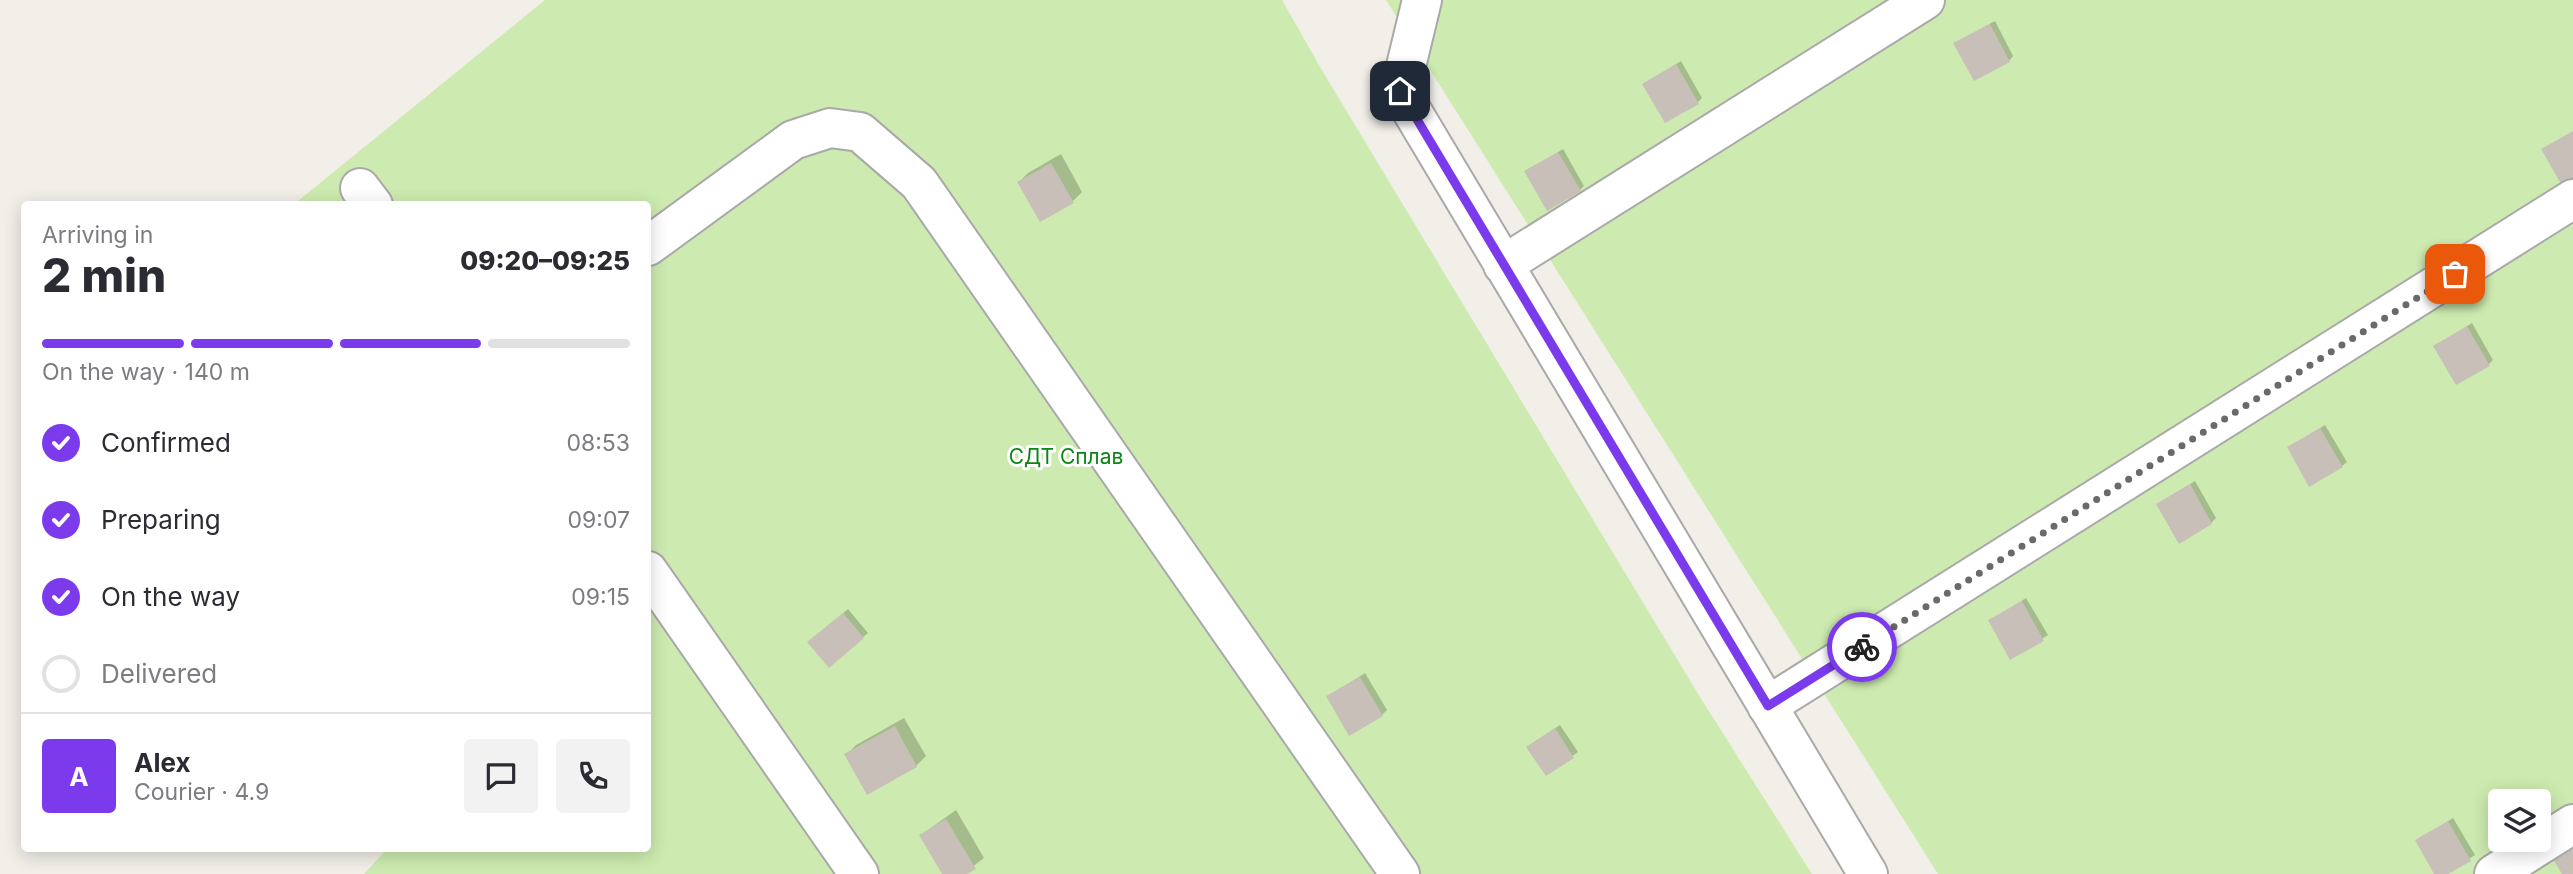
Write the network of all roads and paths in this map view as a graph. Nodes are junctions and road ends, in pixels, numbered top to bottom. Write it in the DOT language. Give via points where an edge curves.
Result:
graph roads {
  1 [pos="1925,0"];
  2 [pos="1423,2"];
  3 [pos="2573,200"];
  4 [pos="651,244"];
  5 [pos="1503,265"];
  6 [pos="651,575"];
  7 [pos="1768,706"];
  8 [pos="2573,824"];
  9 [pos="859,874"];
  10 [pos="1400,874"];
  11 [pos="1868,874"];
  12 [pos="2494,874"];
  1 -- 5 [label="street"];
  2 -- 5 [label="street" via="1400,91"];
  3 -- 7 [label="street"];
  4 -- 10 [label="street" via="793,140 830,128 860,132 919,183"];
  5 -- 7 [label="street"];
  6 -- 9 [label="street"];
  7 -- 11 [label="street"];
  8 -- 12 [label="street"];
}
